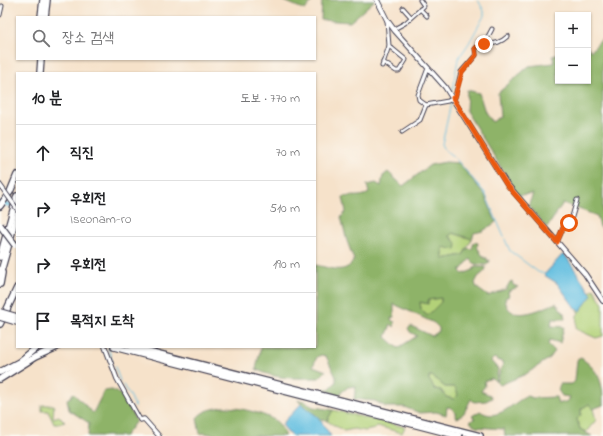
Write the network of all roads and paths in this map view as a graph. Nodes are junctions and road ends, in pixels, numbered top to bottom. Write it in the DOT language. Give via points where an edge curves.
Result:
graph roads {
  1 [pos="43,0"];
  2 [pos="47,0"];
  3 [pos="377,0"];
  4 [pos="420,0"];
  5 [pos="2,6"];
  6 [pos="403,8"];
  7 [pos="420,9"];
  8 [pos="0,15"];
  9 [pos="41,16"];
  10 [pos="45,16"];
  11 [pos="427,16"];
  12 [pos="411,17"];
  13 [pos="387,20"];
  14 [pos="492,28"];
  15 [pos="394,30"];
  16 [pos="388,32"];
  17 [pos="508,36"];
  18 [pos="484,44"];
  19 [pos="389,46"];
  20 [pos="37,60"];
  21 [pos="41,60"];
  22 [pos="428,68"];
  23 [pos="36,72"];
  24 [pos="40,72"];
  25 [pos="453,98"];
  26 [pos="426,105"];
  27 [pos="402,132"];
  28 [pos="16,177"];
  29 [pos="0,185"];
  30 [pos="7,192"];
  31 [pos="577,200"];
  32 [pos="0,206"];
  33 [pos="16,206"];
  34 [pos="16,207"];
  35 [pos="15,217"];
  36 [pos="0,225"];
  37 [pos="557,242"];
  38 [pos="16,248"];
  39 [pos="2,255"];
  40 [pos="0,275"];
  41 [pos="0,284"];
  42 [pos="16,290"];
  43 [pos="603,300"];
  44 [pos="0,312"];
  45 [pos="0,317"];
  46 [pos="16,317"];
  47 [pos="16,322"];
  48 [pos="0,324"];
  49 [pos="36,348"];
  50 [pos="55,348"];
  51 [pos="105,348"];
  52 [pos="116,348"];
  53 [pos="136,348"];
  54 [pos="148,348"];
  55 [pos="160,354"];
  56 [pos="0,372"];
  57 [pos="0,379"];
  58 [pos="159,436"];
  59 [pos="459,436"];
  60 [pos="480,436"];
  1 -- 9 [label="highway"];
  2 -- 10 [label="highway"];
  3 -- 13 [label="main road"];
  4 -- 7 [label="street" via="424,6"];
  5 -- 8 [label="street"];
  6 -- 12 [label="street"];
  7 -- 11 [label="street"];
  7 -- 12 [label="street"];
  12 -- 15 [label="street"];
  13 -- 15 [label="main road"];
  13 -- 16 [label="street"];
  14 -- 18 [label="street"];
  15 -- 16 [label="street"];
  15 -- 22 [label="main road"];
  16 -- 19 [label="street"];
  17 -- 18 [label="street" via="501,43"];
  18 -- 25 [label="street" via="475,48 476,55 462,72"];
  19 -- 19 [label="street" via="382,64 399,71 406,58"];
  20 -- 23 [label="highway"];
  21 -- 24 [label="highway"];
  22 -- 25 [label="main road"];
  22 -- 26 [label="street" via="418,95 419,100"];
  25 -- 26 [label="street"];
  25 -- 37 [label="main road" via="506,184"];
  26 -- 27 [label="street" via="420,120"];
  28 -- 30 [label="highway"];
  29 -- 30 [label="street"];
  30 -- 32 [label="highway"];
  30 -- 34 [label="street, bridge"];
  31 -- 37 [label="street" via="571,220 564,226"];
  33 -- 35 [label="highway"];
  35 -- 39 [label="highway"];
  35 -- 39 [label="highway"];
  36 -- 38 [label="highway, bridge"];
  37 -- 43 [label="main road" via="586,274"];
  39 -- 40 [label="highway"];
  39 -- 41 [label="highway"];
  42 -- 48 [label="highway"];
  44 -- 46 [label="highway, bridge"];
  45 -- 47 [label="highway, bridge"];
  49 -- 56 [label="highway" via="19,362"];
  50 -- 57 [label="highway"];
  51 -- 58 [label="street" via="117,379 142,419"];
  52 -- 59 [label="highway"];
  53 -- 55 [label="highway"];
  54 -- 55 [label="highway"];
  55 -- 60 [label="highway"];
}
